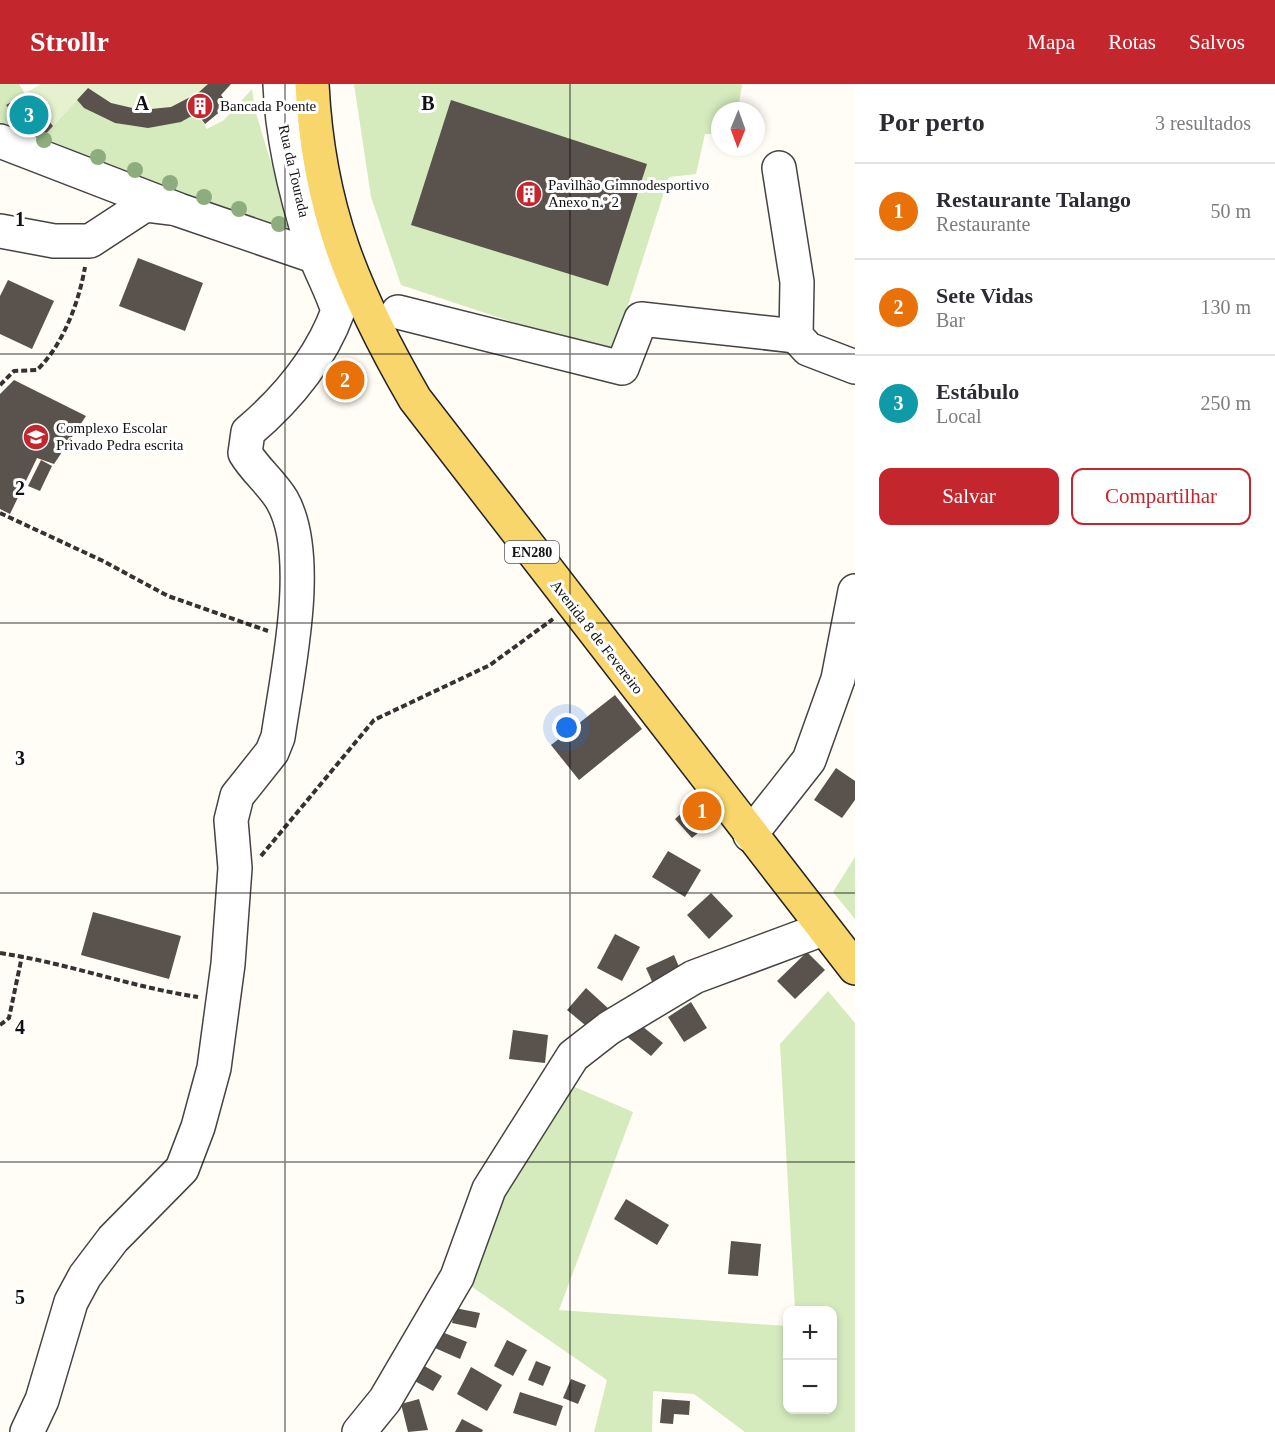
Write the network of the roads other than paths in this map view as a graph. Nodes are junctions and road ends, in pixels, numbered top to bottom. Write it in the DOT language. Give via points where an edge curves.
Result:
graph roads {
  1 [pos="280,84"];
  2 [pos="312,84"];
  3 [pos="0,141"];
  4 [pos="779,168"];
  5 [pos="179,210"];
  6 [pos="0,231"];
  7 [pos="316,257"];
  8 [pos="349,269"];
  9 [pos="398,312"];
  10 [pos="796,336"];
  11 [pos="855,367"];
  12 [pos="855,591"];
  13 [pos="750,835"];
  14 [pos="823,929"];
  15 [pos="855,968"];
  16 [pos="0,1428"];
  17 [pos="14,1432"];
  18 [pos="27,1432"];
  19 [pos="359,1432"];
  1 -- 7 [label="street, Rua da Tourada" via="281,118 292,176"];
  2 -- 8 [label="main road, Avenida 8 de Fevereiro / EN280" via="314,128 324,186"];
  3 -- 5 [label="street"];
  4 -- 10 [label="street" via="797,282"];
  5 -- 6 [label="street" via="145,205 90,241 54,241"];
  5 -- 7 [label="street"];
  7 -- 8 [label="street"];
  7 -- 18 [label="street, Rua da Tourada" via="338,311 302,379 248,432 245,453 282,500 298,565 278,737 272,752 237,796 231,820 236,868 214,1068 182,1169 113,1239 71,1302 42,1400"];
  8 -- 13 [label="main road, Avenida 8 de Fevereiro / EN280" via="379,337 415,399"];
  9 -- 10 [label="street" via="622,368 641,319"];
  10 -- 11 [label="street" via="808,349"];
  12 -- 13 [label="street" via="838,679 809,760"];
  13 -- 14 [label="main road, Avenida 8 de Fevereiro / EN280"];
  14 -- 15 [label="main road, Avenida 8 de Fevereiro / EN280"];
  14 -- 19 [label="street" via="694,977 609,1028 573,1056 489,1189 451,1287 385,1400"];
  16 -- 17 [label="street"];
}
